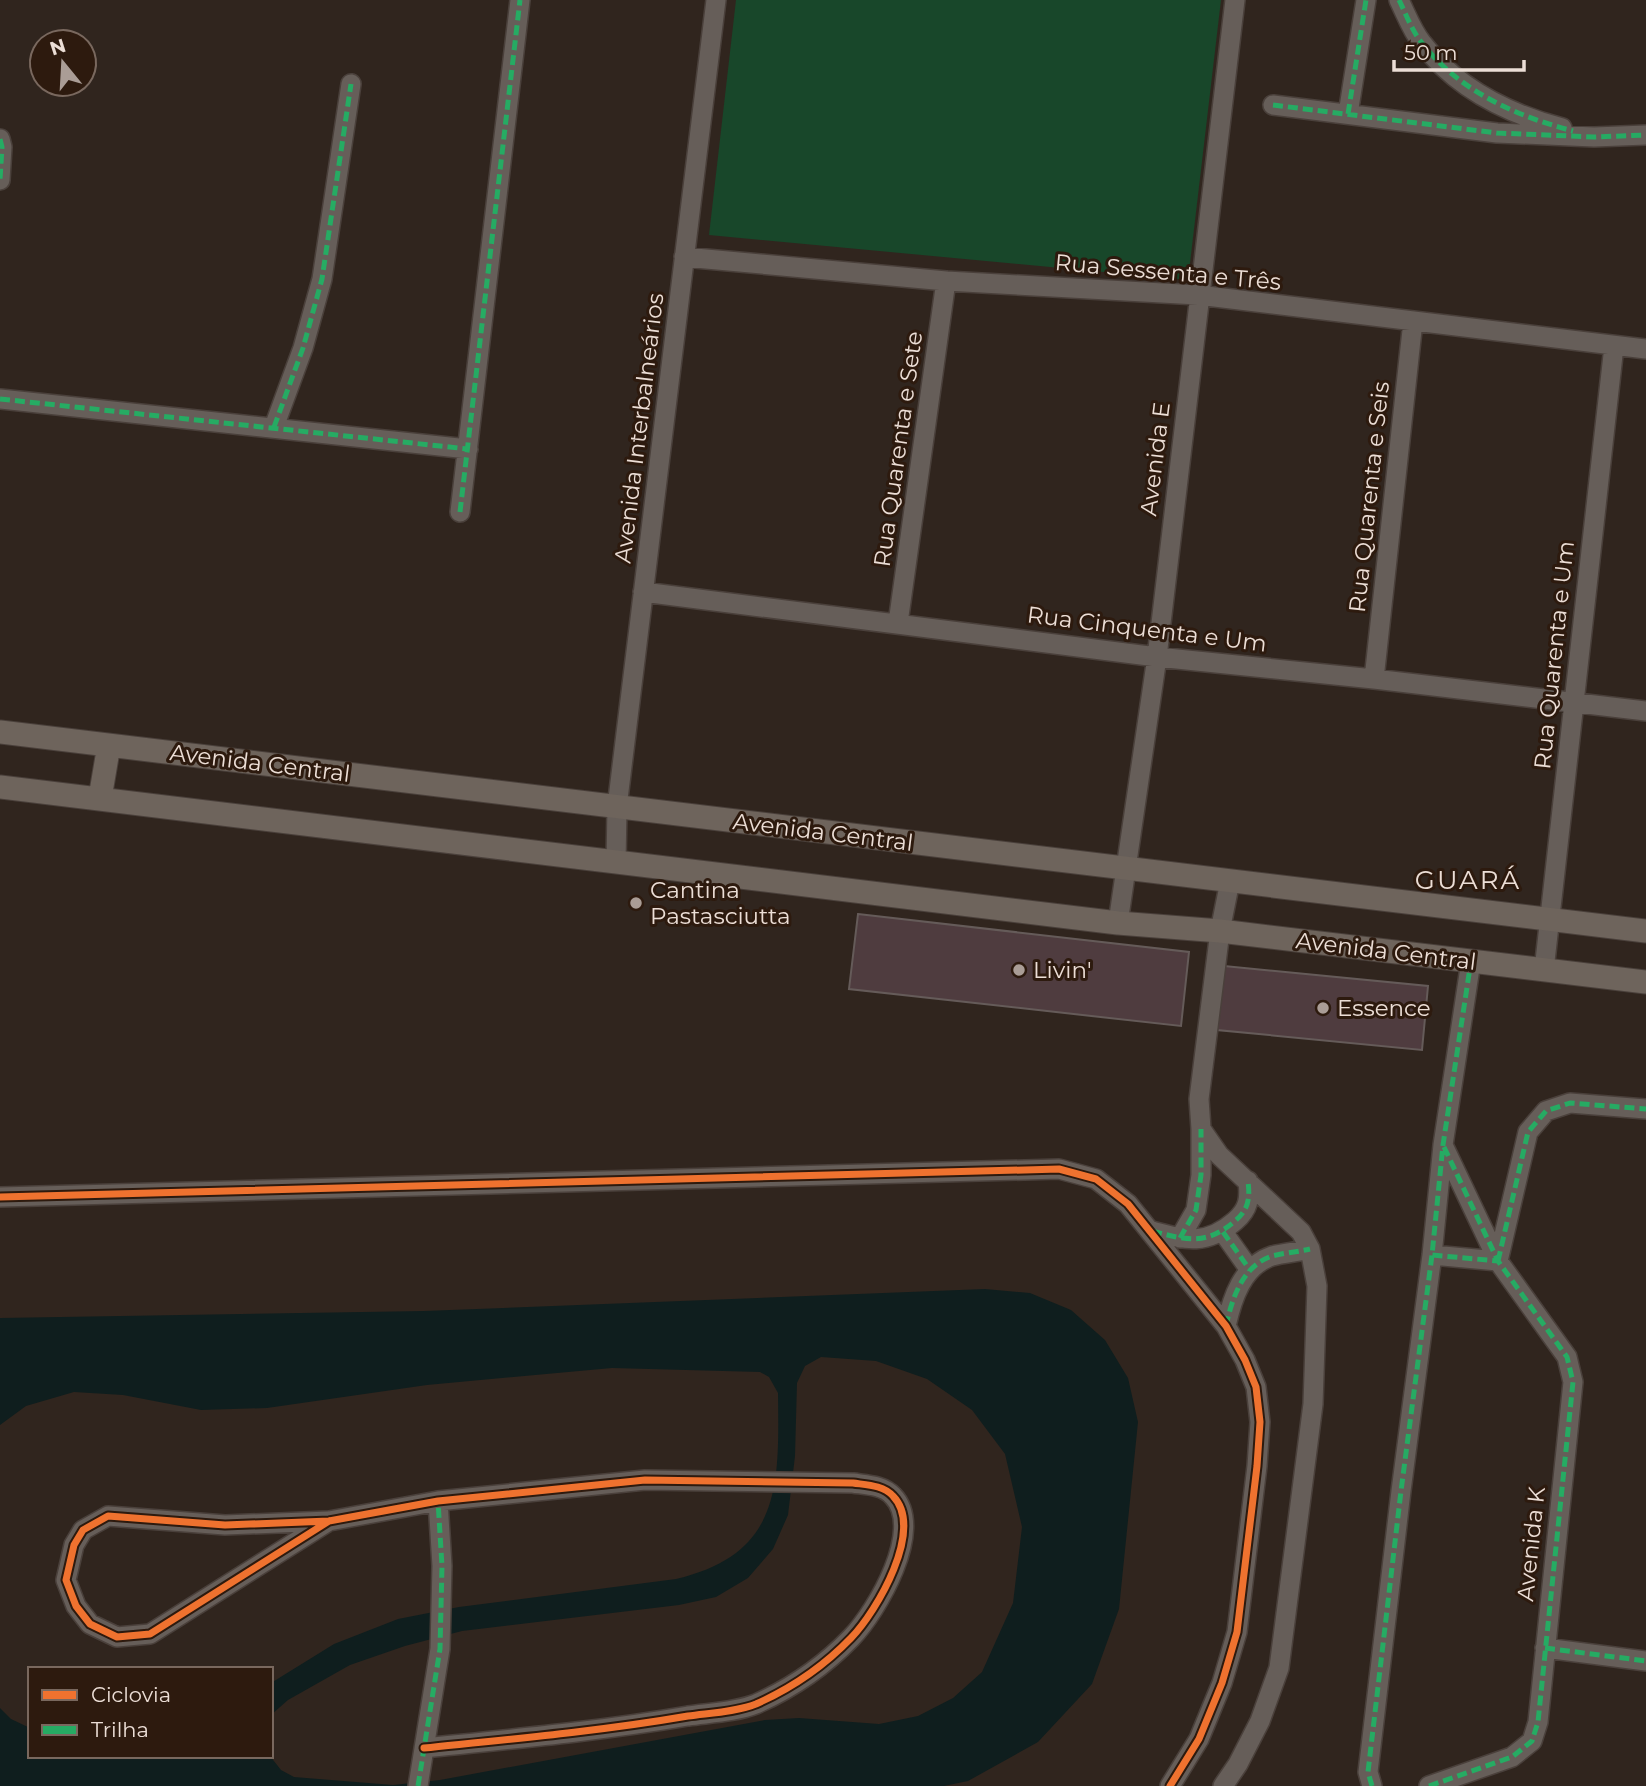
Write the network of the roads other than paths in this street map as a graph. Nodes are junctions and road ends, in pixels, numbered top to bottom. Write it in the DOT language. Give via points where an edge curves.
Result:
graph roads {
  1 [pos="520,0"];
  2 [pos="716,0"];
  3 [pos="1234,0"];
  4 [pos="1366,0"];
  5 [pos="1399,0"];
  6 [pos="351,83"];
  7 [pos="1273,105"];
  8 [pos="1349,114"];
  9 [pos="1646,135"];
  10 [pos="1594,137"];
  11 [pos="0,139"];
  12 [pos="0,180"];
  13 [pos="684,257"];
  14 [pos="946,281"];
  15 [pos="1198,295"];
  16 [pos="1413,321"];
  17 [pos="1614,346"];
  18 [pos="1646,349"];
  19 [pos="0,400"];
  20 [pos="274,427"];
  21 [pos="468,449"];
  22 [pos="460,512"];
  23 [pos="643,592"];
  24 [pos="898,623"];
  25 [pos="1157,657"];
  26 [pos="1374,679"];
  27 [pos="1574,702"];
  28 [pos="1646,711"];
  29 [pos="0,732"];
  30 [pos="109,745"];
  31 [pos="0,787"];
  32 [pos="100,798"];
  33 [pos="617,807"];
  34 [pos="616,862"];
  35 [pos="1128,868"];
  36 [pos="1230,881"];
  37 [pos="1550,919"];
  38 [pos="1118,923"];
  39 [pos="1220,931"];
  40 [pos="1646,931"];
  41 [pos="1471,961"];
  42 [pos="1544,970"];
  43 [pos="1646,982"];
  44 [pos="1646,1110"];
  45 [pos="1201,1129"];
  46 [pos="1443,1145"];
  47 [pos="1248,1181"];
  48 [pos="0,1197"];
  49 [pos="1152,1231"];
  50 [pos="1223,1232"];
  51 [pos="1180,1238"];
  52 [pos="1310,1249"];
  53 [pos="1432,1255"];
  54 [pos="1499,1261"];
  55 [pos="1250,1270"];
  56 [pos="1226,1326"];
  57 [pos="438,1501"];
  58 [pos="329,1521"];
  59 [pos="1545,1648"];
  60 [pos="1646,1661"];
  61 [pos="424,1748"];
  62 [pos="419,1780"];
  63 [pos="1170,1786"];
  64 [pos="1223,1786"];
  65 [pos="1372,1786"];
  66 [pos="1429,1786"];
  1 -- 21 [label="street"];
  2 -- 13 [label="street, Avenida Interbalneários"];
  3 -- 15 [label="street, Avenida E"];
  4 -- 8 [label="street"];
  5 -- 10 [label="street" via="1420,41 1450,74 1490,101"];
  6 -- 20 [label="street" via="322,279"];
  7 -- 8 [label="street"];
  8 -- 10 [label="street" via="1497,133"];
  9 -- 10 [label="street"];
  11 -- 12 [label="street"];
  13 -- 14 [label="street, Rua Sessenta e Três"];
  13 -- 23 [label="street, Avenida Interbalneários"];
  14 -- 15 [label="street, Rua Sessenta e Três"];
  14 -- 24 [label="street, Rua Quarenta e Sete"];
  15 -- 16 [label="street, Rua Sessenta e Três"];
  15 -- 25 [label="street, Avenida E"];
  16 -- 17 [label="street, Rua Sessenta e Três"];
  16 -- 26 [label="street, Rua Quarenta e Seis"];
  17 -- 18 [label="street, Rua Sessenta e Três"];
  17 -- 27 [label="street, Rua Quarenta e Um"];
  19 -- 20 [label="street"];
  20 -- 21 [label="street"];
  21 -- 22 [label="street"];
  23 -- 24 [label="street, Rua Cinquenta e Um"];
  23 -- 33 [label="street, Avenida Interbalneários"];
  24 -- 25 [label="street, Rua Cinquenta e Um"];
  25 -- 26 [label="street, Rua Cinquenta e Um"];
  25 -- 35 [label="street, Avenida E"];
  26 -- 27 [label="street, Rua Cinquenta e Um"];
  27 -- 28 [label="street, Rua Cinquenta e Um"];
  27 -- 37 [label="street, Rua Quarenta e Um"];
  29 -- 30 [label="main road, Avenida Central"];
  30 -- 32 [label="main road"];
  30 -- 33 [label="main road, Avenida Central"];
  31 -- 32 [label="main road, Avenida Central"];
  32 -- 34 [label="main road, Avenida Central"];
  33 -- 34 [label="street, Avenida Interbalneários"];
  33 -- 35 [label="main road, Avenida Central"];
  34 -- 38 [label="main road, Avenida Central"];
  35 -- 36 [label="main road, Avenida Central"];
  35 -- 38 [label="street, Avenida E"];
  36 -- 37 [label="main road, Avenida Central"];
  36 -- 39 [label="street"];
  37 -- 40 [label="main road, Avenida Central"];
  37 -- 42 [label="street, Rua Quarenta e Um"];
  38 -- 39 [label="main road, Avenida Central"];
  39 -- 41 [label="main road, Avenida Central"];
  39 -- 45 [label="street" via="1199,1099"];
  41 -- 42 [label="main road, Avenida Central"];
  41 -- 46 [label="street"];
  42 -- 43 [label="main road, Avenida Central"];
  44 -- 54 [label="street" via="1570,1103 1546,1111 1528,1132"];
  45 -- 47 [label="street" via="1219,1155"];
  45 -- 51 [label="street" via="1196,1210"];
  46 -- 53 [label="street"];
  46 -- 54 [label="street, Avenida K"];
  47 -- 50 [label="street" via="1250,1200"];
  47 -- 52 [label="street" via="1301,1231"];
  48 -- 49 [label="street" via="1059,1169 1096,1179"];
  49 -- 51 [label="street"];
  49 -- 56 [label="street"];
  50 -- 51 [label="street" via="1211,1238"];
  50 -- 55 [label="street"];
  52 -- 55 [label="street" via="1270,1257"];
  52 -- 64 [label="street" via="1317,1286 1313,1404 1279,1668 1260,1721"];
  53 -- 54 [label="street"];
  53 -- 65 [label="street" via="1368,1772"];
  54 -- 59 [label="street, Avenida K" via="1567,1357 1573,1382"];
  55 -- 56 [label="street" via="1232,1300"];
  56 -- 63 [label="street" via="1256,1387 1258,1466 1237,1632 1199,1739"];
  57 -- 58 [label="street"];
  57 -- 61 [label="street" via="440,1649"];
  57 -- 61 [label="street" via="645,1480 853,1483 880,1487 893,1495 904,1513 904,1535 892,1578 853,1636 804,1679 753,1705 648,1723"];
  58 -- 58 [label="street" via="225,1525 108,1516 78,1537 66,1580 76,1606 90,1624 117,1637 150,1634"];
  59 -- 60 [label="street"];
  59 -- 66 [label="street, Avenida K" via="1532,1741 1512,1758"];
  61 -- 62 [label="street"];
}
